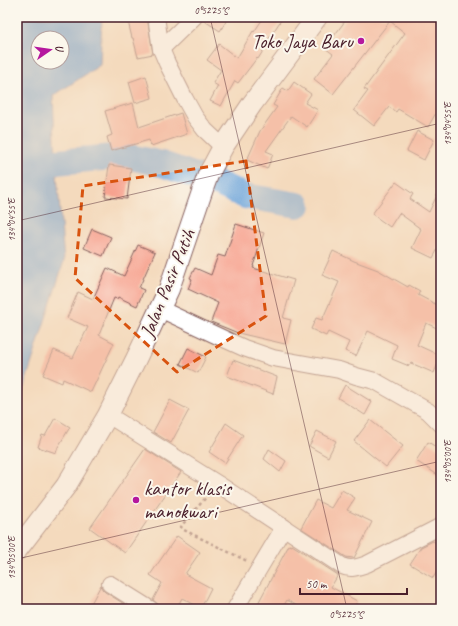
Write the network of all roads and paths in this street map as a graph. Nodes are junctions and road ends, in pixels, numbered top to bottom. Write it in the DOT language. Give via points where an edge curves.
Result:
graph roads {
  1 [pos="156,17"];
  2 [pos="194,17"];
  3 [pos="317,17"];
  4 [pos="161,49"];
  5 [pos="222,147"];
  6 [pos="160,310"];
  7 [pos="108,415"];
  8 [pos="441,424"];
  9 [pos="218,484"];
  10 [pos="441,526"];
  11 [pos="284,527"];
  12 [pos="17,550"];
  13 [pos="260,568"];
  14 [pos="110,584"];
  15 [pos="150,609"];
  16 [pos="235,609"];
  1 -- 4 [label="street"];
  2 -- 4 [label="street"];
  3 -- 5 [label="main road, Jalan Pasir Putih"];
  4 -- 5 [label="street" via="195,117"];
  5 -- 6 [label="main road, Jalan Pasir Putih" via="206,181"];
  6 -- 7 [label="main road, Jalan Pasir Putih"];
  6 -- 8 [label="street" via="244,348 273,358 339,370 375,381 428,411"];
  7 -- 9 [label="street"];
  7 -- 12 [label="main road, Jalan Pasir Putih" via="66,486"];
  9 -- 11 [label="street"];
  9 -- 13 [label="path" via="182,525 182,529"];
  10 -- 11 [label="street" via="367,564 348,568"];
  11 -- 13 [label="street"];
  13 -- 16 [label="street"];
  14 -- 15 [label="street"];
}
